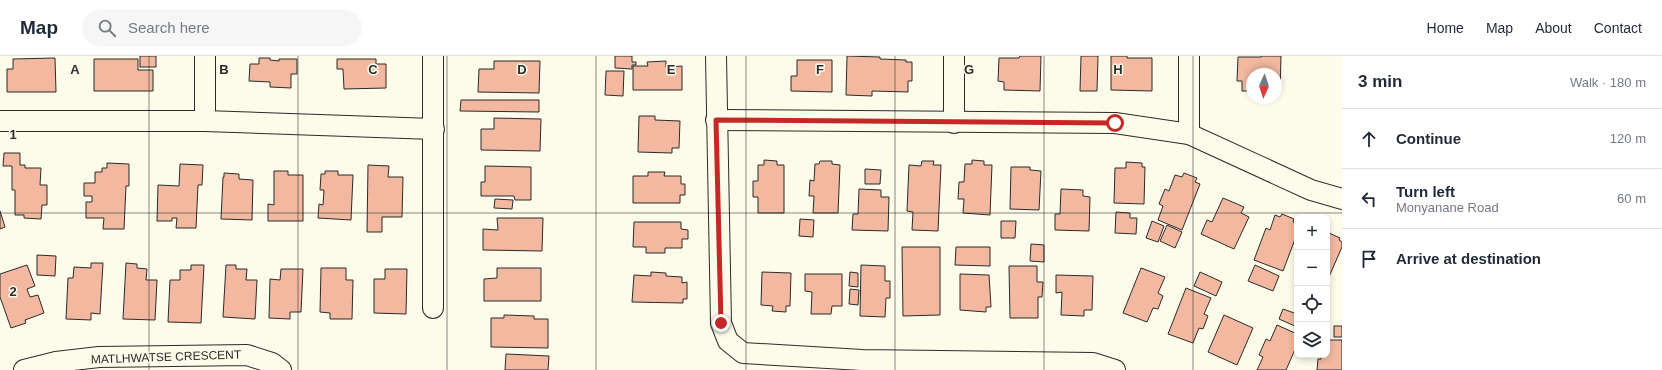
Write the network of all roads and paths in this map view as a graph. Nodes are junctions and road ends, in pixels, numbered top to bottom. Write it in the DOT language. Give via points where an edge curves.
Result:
graph roads {
  1 [pos="205,56"];
  2 [pos="433,56"];
  3 [pos="716,56"];
  4 [pos="954,56"];
  5 [pos="1189,56"];
  6 [pos="716,120"];
  7 [pos="0,121"];
  8 [pos="205,121"];
  9 [pos="954,123"];
  10 [pos="434,129"];
  11 [pos="1189,134"];
  12 [pos="1342,199"];
  13 [pos="433,308"];
  14 [pos="862,365"];
  15 [pos="56,366"];
  16 [pos="1093,366"];
  17 [pos="24,370"];
  18 [pos="281,370"];
  19 [pos="1115,370"];
  1 -- 8 [label="street"];
  2 -- 10 [label="street"];
  3 -- 6 [label="street"];
  4 -- 9 [label="street"];
  5 -- 11 [label="street"];
  6 -- 9 [label="street"];
  6 -- 14 [label="street" via="721,323 728,341 743,353"];
  7 -- 8 [label="street"];
  8 -- 10 [label="street"];
  9 -- 11 [label="street" via="1115,123"];
  10 -- 13 [label="street"];
  11 -- 12 [label="street" via="1311,190"];
  14 -- 16 [label="street"];
  15 -- 17 [label="street, MATLHWATSE CRESCENT"];
  15 -- 18 [label="street, MATLHWATSE CRESCENT" via="99,358 247,354 272,363"];
  16 -- 19 [label="street"];
}
